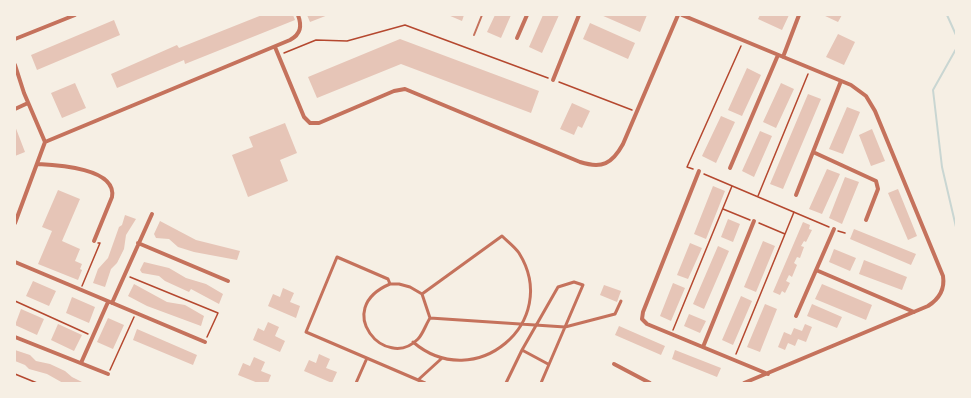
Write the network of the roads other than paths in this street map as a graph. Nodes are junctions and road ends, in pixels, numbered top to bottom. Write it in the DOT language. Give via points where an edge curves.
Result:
graph roads {
  1 [pos="75,15"];
  2 [pos="298,15"];
  3 [pos="482,15"];
  4 [pos="527,15"];
  5 [pos="579,15"];
  6 [pos="678,15"];
  7 [pos="682,15"];
  8 [pos="799,15"];
  9 [pos="474,35"];
  10 [pos="517,38"];
  11 [pos="15,39"];
  12 [pos="275,47"];
  13 [pos="778,55"];
  14 [pos="783,57"];
  15 [pos="15,66"];
  16 [pos="553,80"];
  17 [pos="840,81"];
  18 [pos="28,103"];
  19 [pos="15,109"];
  20 [pos="45,142"];
  21 [pos="813,152"];
  22 [pos="38,164"];
  23 [pos="730,168"];
  24 [pos="699,171"];
  25 [pos="796,195"];
  26 [pos="152,214"];
  27 [pos="866,220"];
  28 [pos="754,221"];
  29 [pos="15,223"];
  30 [pos="834,229"];
  31 [pos="94,241"];
  32 [pos="138,243"];
  33 [pos="15,262"];
  34 [pos="816,270"];
  35 [pos="228,281"];
  36 [pos="390,284"];
  37 [pos="422,294"];
  38 [pos="621,301"];
  39 [pos="110,303"];
  40 [pos="914,312"];
  41 [pos="796,316"];
  42 [pos="430,318"];
  43 [pos="521,325"];
  44 [pos="536,326"];
  45 [pos="565,327"];
  46 [pos="15,337"];
  47 [pos="205,342"];
  48 [pos="413,342"];
  49 [pos="703,347"];
  50 [pos="522,350"];
  51 [pos="367,358"];
  52 [pos="442,359"];
  53 [pos="81,363"];
  54 [pos="548,364"];
  55 [pos="614,364"];
  56 [pos="108,374"];
  57 [pos="768,374"];
  58 [pos="417,380"];
  59 [pos="356,383"];
  60 [pos="414,383"];
  61 [pos="425,383"];
  62 [pos="506,383"];
  63 [pos="541,383"];
  64 [pos="650,383"];
  65 [pos="744,383"];
  1 -- 11 [label="street"];
  2 -- 12 [label="street" via="301,26 297,35"];
  3 -- 9 [label="lane"];
  4 -- 10 [label="street"];
  5 -- 16 [label="street"];
  6 -- 12 [label="street" via="620,150 609,162 599,166 580,162 405,89 396,90 319,123 312,123 304,118"];
  7 -- 13 [label="street"];
  8 -- 14 [label="street"];
  12 -- 20 [label="street"];
  13 -- 14 [label="street"];
  13 -- 23 [label="street"];
  14 -- 17 [label="street"];
  15 -- 18 [label="street"];
  17 -- 21 [label="street"];
  17 -- 40 [label="street" via="862,92 874,108 942,273 944,285 939,297 928,306"];
  18 -- 19 [label="street"];
  18 -- 20 [label="street"];
  20 -- 22 [label="street"];
  21 -- 25 [label="street"];
  21 -- 27 [label="street" via="872,178 877,183 878,188"];
  22 -- 29 [label="street"];
  22 -- 31 [label="street" via="74,167 110,183 113,189 112,197"];
  24 -- 49 [label="street" via="642,319"];
  26 -- 32 [label="street"];
  28 -- 49 [label="street"];
  30 -- 34 [label="street"];
  32 -- 35 [label="street"];
  32 -- 39 [label="street"];
  33 -- 39 [label="street"];
  34 -- 40 [label="street"];
  34 -- 41 [label="street"];
  36 -- 37 [label="street" via="410,287"];
  36 -- 48 [label="street" via="370,296 365,307 364,320 368,332 384,346 394,348 407,346"];
  36 -- 51 [label="street" via="388,279 337,257 306,332"];
  37 -- 42 [label="street"];
  37 -- 43 [label="street" via="502,236 519,252 528,272 528,310"];
  38 -- 45 [label="street" via="615,314"];
  39 -- 47 [label="street"];
  39 -- 53 [label="street"];
  40 -- 57 [label="street"];
  42 -- 43 [label="street"];
  42 -- 48 [label="street" via="418,339"];
  43 -- 44 [label="street"];
  43 -- 52 [label="street" via="509,342 491,354 468,360"];
  44 -- 45 [label="street"];
  44 -- 45 [label="street" via="558,287 574,282 583,285"];
  44 -- 50 [label="street"];
  45 -- 54 [label="street"];
  46 -- 53 [label="street"];
  48 -- 52 [label="street"];
  49 -- 57 [label="street"];
  50 -- 54 [label="street"];
  50 -- 62 [label="street"];
  51 -- 58 [label="street"];
  51 -- 59 [label="street"];
  52 -- 58 [label="street"];
  53 -- 56 [label="street"];
  54 -- 63 [label="street"];
  55 -- 64 [label="street"];
  57 -- 65 [label="street"];
  58 -- 60 [label="street"];
  58 -- 61 [label="street"];
}
